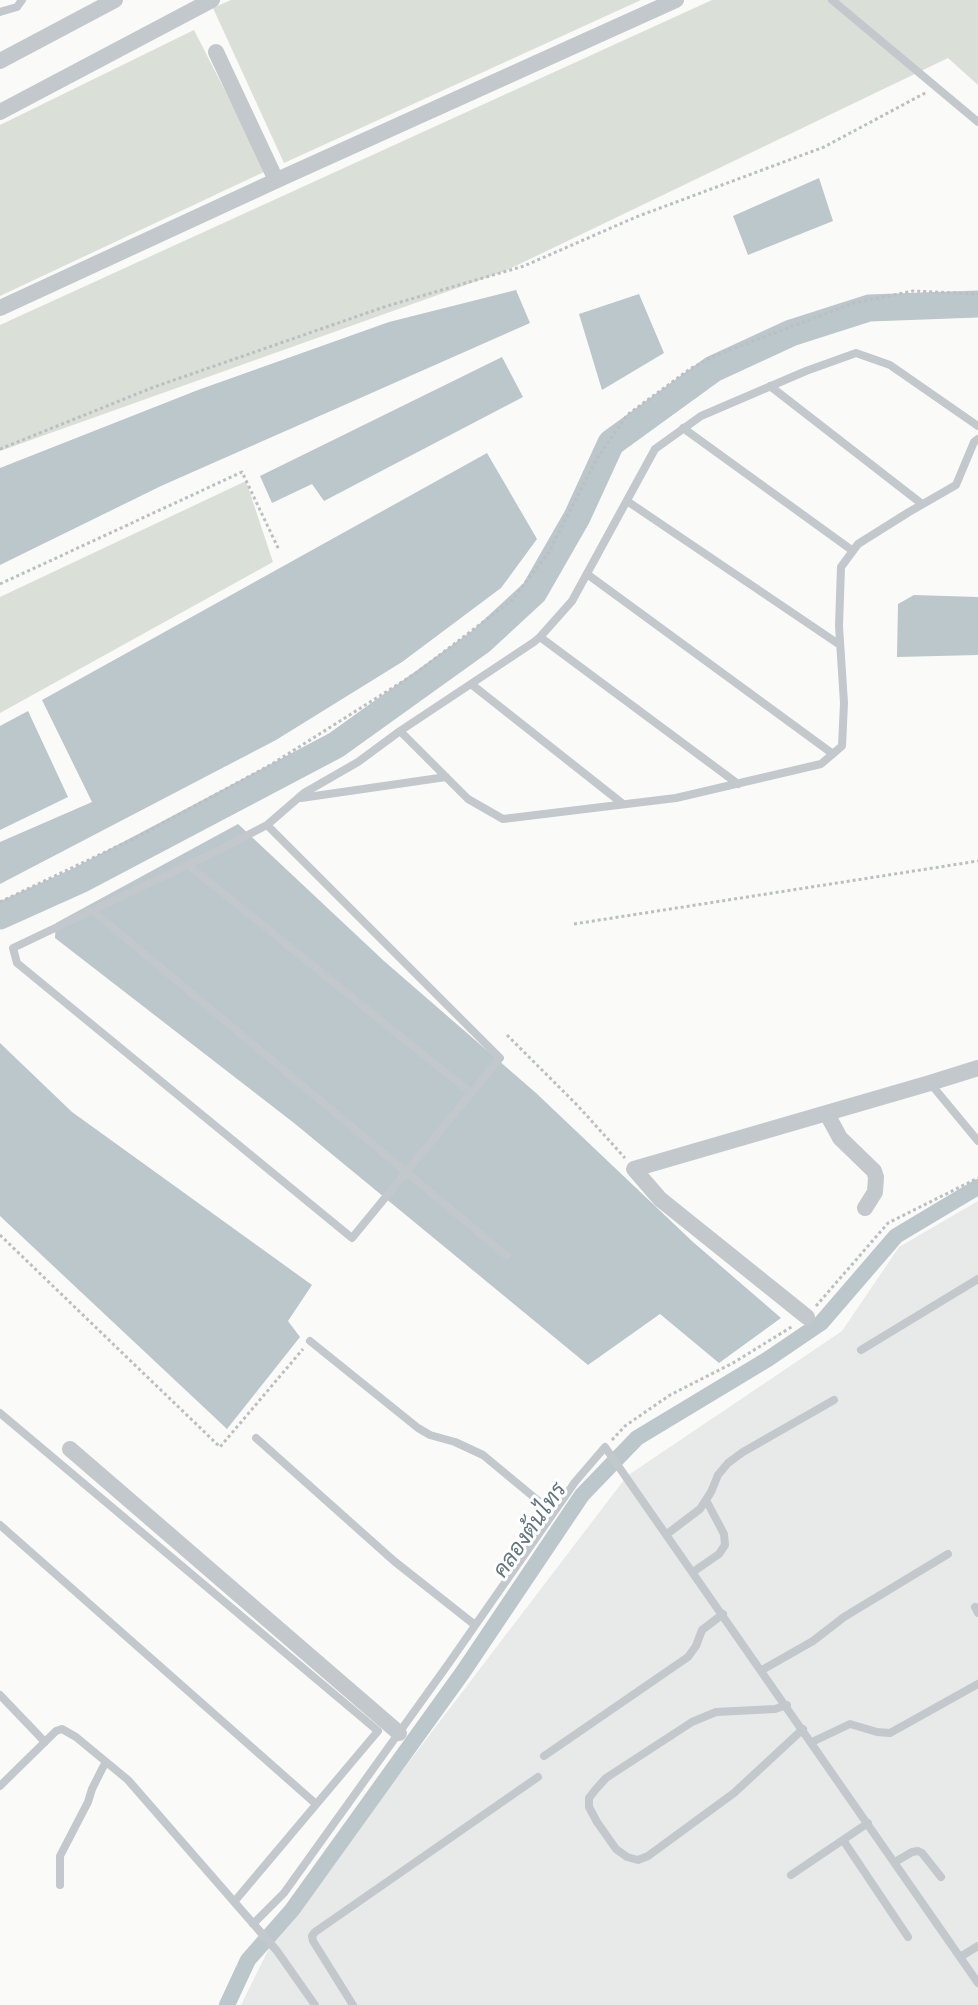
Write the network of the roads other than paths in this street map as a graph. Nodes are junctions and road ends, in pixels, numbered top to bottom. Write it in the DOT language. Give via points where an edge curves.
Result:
graph roads {
  1 [pos="22,0"];
  2 [pos="115,0"];
  3 [pos="210,0"];
  4 [pos="676,0"];
  5 [pos="832,0"];
  6 [pos="184,6"];
  7 [pos="0,12"];
  8 [pos="216,52"];
  9 [pos="0,61"];
  10 [pos="0,112"];
  11 [pos="978,122"];
  12 [pos="276,180"];
  13 [pos="0,308"];
  14 [pos="770,386"];
  15 [pos="978,426"];
  16 [pos="683,428"];
  17 [pos="978,439"];
  18 [pos="627,501"];
  19 [pos="922,504"];
  20 [pos="853,550"];
  21 [pos="587,574"];
  22 [pos="540,636"];
  23 [pos="840,645"];
  24 [pos="471,684"];
  25 [pos="400,731"];
  26 [pos="833,754"];
  27 [pos="446,777"];
  28 [pos="738,784"];
  29 [pos="298,798"];
  30 [pos="623,804"];
  31 [pos="267,825"];
  32 [pos="188,865"];
  33 [pos="93,911"];
  34 [pos="978,1068"];
  35 [pos="930,1083"];
  36 [pos="471,1094"];
  37 [pos="827,1113"];
  38 [pos="978,1141"];
  39 [pos="406,1172"];
  40 [pos="865,1208"];
  41 [pos="507,1256"];
  42 [pos="978,1278"];
  43 [pos="807,1317"];
  44 [pos="310,1341"];
  45 [pos="861,1350"];
  46 [pos="834,1400"];
  47 [pos="0,1413"];
  48 [pos="256,1438"];
  49 [pos="70,1449"];
  50 [pos="706,1500"];
  51 [pos="553,1513"];
  52 [pos="0,1525"];
  53 [pos="668,1534"];
  54 [pos="948,1554"];
  55 [pos="693,1572"];
  56 [pos="723,1614"];
  57 [pos="475,1625"];
  58 [pos="762,1670"];
  59 [pos="978,1684"];
  60 [pos="0,1695"];
  61 [pos="787,1706"];
  62 [pos="803,1728"];
  63 [pos="399,1733"];
  64 [pos="45,1742"];
  65 [pos="812,1742"];
  66 [pos="544,1756"];
  67 [pos="106,1762"];
  68 [pos="538,1777"];
  69 [pos="0,1786"];
  70 [pos="316,1804"];
  71 [pos="868,1824"];
  72 [pos="843,1840"];
  73 [pos="895,1862"];
  74 [pos="791,1875"];
  75 [pos="941,1877"];
  76 [pos="60,1885"];
  77 [pos="234,1902"];
  78 [pos="255,1927"];
  79 [pos="908,1937"];
  80 [pos="978,1946"];
  81 [pos="960,1957"];
  82 [pos="978,1983"];
  83 [pos="315,2005"];
  84 [pos="353,2005"];
  1 -- 7 [label="lane" via="17,7"];
  2 -- 9 [label="street"];
  3 -- 6 [label="street"];
  4 -- 12 [label="street"];
  5 -- 11 [label="lane"];
  6 -- 10 [label="street"];
  8 -- 12 [label="street"];
  12 -- 13 [label="street"];
  14 -- 15 [label="lane" via="856,353 890,365"];
  14 -- 16 [label="lane" via="700,416"];
  14 -- 19 [label="lane"];
  16 -- 18 [label="lane" via="655,449"];
  16 -- 20 [label="lane"];
  17 -- 19 [label="lane" via="956,486"];
  18 -- 21 [label="lane"];
  18 -- 23 [label="lane"];
  19 -- 20 [label="lane"];
  20 -- 23 [label="lane" via="841,567"];
  21 -- 22 [label="lane" via="572,602"];
  21 -- 26 [label="lane"];
  22 -- 24 [label="lane"];
  22 -- 28 [label="lane"];
  23 -- 26 [label="lane" via="842,746"];
  24 -- 25 [label="lane"];
  24 -- 30 [label="lane"];
  25 -- 27 [label="lane"];
  25 -- 29 [label="lane"];
  26 -- 28 [label="lane" via="822,764"];
  27 -- 29 [label="lane"];
  27 -- 30 [label="lane" via="468,799 503,819"];
  28 -- 30 [label="lane" via="676,798"];
  29 -- 31 [label="lane"];
  31 -- 32 [label="lane"];
  31 -- 36 [label="lane" via="501,1058"];
  32 -- 33 [label="lane"];
  32 -- 36 [label="lane"];
  33 -- 39 [label="lane"];
  33 -- 39 [label="lane" via="13,948 17,963 352,1238"];
  34 -- 35 [label="street"];
  35 -- 37 [label="street"];
  35 -- 38 [label="lane"];
  36 -- 39 [label="lane"];
  37 -- 40 [label="street" via="840,1138 874,1171 875,1192"];
  37 -- 43 [label="street" via="634,1169 660,1199"];
  39 -- 41 [label="lane"];
  42 -- 45 [label="lane"];
  44 -- 51 [label="lane" via="418,1428 483,1455"];
  46 -- 50 [label="lane" via="728,1463"];
  47 -- 70 [label="lane" via="378,1731"];
  48 -- 57 [label="lane" via="394,1561"];
  49 -- 63 [label="street"];
  50 -- 53 [label="lane"];
  50 -- 55 [label="lane" via="724,1534 725,1545 720,1554"];
  51 -- 53 [label="lane" via="605,1448"];
  51 -- 57 [label="lane"];
  52 -- 70 [label="lane"];
  53 -- 55 [label="lane"];
  54 -- 58 [label="lane"];
  55 -- 56 [label="lane"];
  56 -- 58 [label="lane"];
  56 -- 66 [label="lane" via="706,1626 688,1657"];
  57 -- 63 [label="lane"];
  58 -- 61 [label="lane"];
  59 -- 65 [label="lane" via="890,1733 850,1724"];
  60 -- 64 [label="lane"];
  61 -- 62 [label="lane"];
  61 -- 62 [label="lane" via="716,1712 692,1722 606,1778 589,1798 597,1822 616,1849 627,1857 638,1860 648,1856 734,1793"];
  62 -- 65 [label="lane"];
  63 -- 78 [label="lane" via="284,1893"];
  64 -- 67 [label="lane" via="62,1729"];
  64 -- 69 [label="lane"];
  65 -- 71 [label="lane"];
  67 -- 76 [label="lane" via="60,1856"];
  67 -- 77 [label="lane" via="128,1780"];
  68 -- 84 [label="lane" via="315,1932 313,1941"];
  70 -- 77 [label="lane"];
  71 -- 72 [label="lane"];
  71 -- 73 [label="lane"];
  72 -- 74 [label="lane"];
  72 -- 79 [label="lane"];
  73 -- 75 [label="lane" via="918,1851"];
  73 -- 81 [label="lane"];
  77 -- 78 [label="lane"];
  78 -- 83 [label="lane"];
  80 -- 81 [label="lane"];
  81 -- 82 [label="lane"];
}
